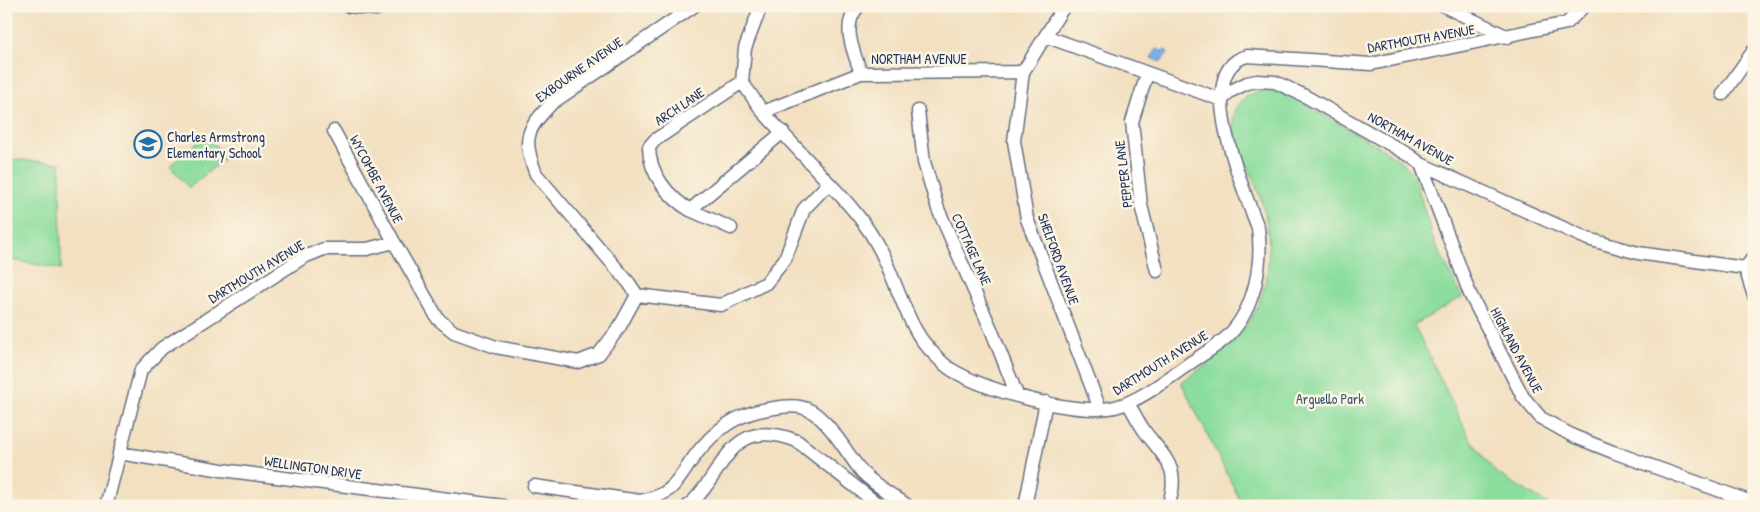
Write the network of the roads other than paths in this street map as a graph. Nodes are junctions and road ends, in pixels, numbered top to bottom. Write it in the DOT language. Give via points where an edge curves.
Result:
graph roads {
  1 [pos="349,6"];
  2 [pos="380,6"];
  3 [pos="694,6"];
  4 [pos="761,6"];
  5 [pos="859,6"];
  6 [pos="1064,6"];
  7 [pos="1444,6"];
  8 [pos="1584,6"];
  9 [pos="1045,36"];
  10 [pos="1508,37"];
  11 [pos="1754,50"];
  12 [pos="1023,72"];
  13 [pos="861,73"];
  14 [pos="1147,74"];
  15 [pos="742,82"];
  16 [pos="1723,94"];
  17 [pos="1222,100"];
  18 [pos="918,111"];
  19 [pos="763,112"];
  20 [pos="334,131"];
  21 [pos="784,132"];
  22 [pos="1422,164"];
  23 [pos="829,183"];
  24 [pos="690,210"];
  25 [pos="731,228"];
  26 [pos="394,242"];
  27 [pos="1754,257"];
  28 [pos="1744,268"];
  29 [pos="1157,271"];
  30 [pos="636,295"];
  31 [pos="1754,296"];
  32 [pos="1017,395"];
  33 [pos="1046,402"];
  34 [pos="1128,402"];
  35 [pos="1100,409"];
  36 [pos="720,430"];
  37 [pos="734,449"];
  38 [pos="119,453"];
  39 [pos="534,486"];
  40 [pos="460,502"];
  41 [pos="1754,503"];
  42 [pos="106,506"];
  43 [pos="477,506"];
  44 [pos="503,506"];
  45 [pos="688,506"];
  46 [pos="880,506"];
  47 [pos="908,506"];
  48 [pos="1025,506"];
  49 [pos="1168,506"];
  1 -- 2 [label="street" via="376,9"];
  3 -- 30 [label="street, EXBOURNE AVENUE" via="552,103 533,122 527,141 536,174"];
  4 -- 15 [label="street" via="745,48"];
  5 -- 13 [label="street" via="849,28"];
  6 -- 9 [label="street, SHELFORD AVENUE"];
  7 -- 10 [label="street"];
  8 -- 10 [label="street, DARTMOUTH AVENUE" via="1567,23"];
  9 -- 12 [label="street, SHELFORD AVENUE"];
  9 -- 14 [label="street"];
  10 -- 17 [label="street, DARTMOUTH AVENUE" via="1371,64 1248,56 1228,68"];
  11 -- 16 [label="street"];
  12 -- 13 [label="street, NORTHAM AVENUE"];
  12 -- 35 [label="street, SHELFORD AVENUE" via="1014,141 1027,219"];
  13 -- 19 [label="street, NORTHAM AVENUE"];
  14 -- 17 [label="street"];
  14 -- 29 [label="street, PEPPER LANE" via="1132,122 1141,205"];
  15 -- 19 [label="street"];
  15 -- 24 [label="street, ARCH LANE" via="649,147 649,159 661,182 675,201"];
  17 -- 22 [label="street, NORTHAM AVENUE" via="1229,92 1247,83 1257,81 1284,85"];
  17 -- 34 [label="street, DARTMOUTH AVENUE" via="1228,143 1258,228 1260,259 1250,299 1229,335 1208,352"];
  18 -- 32 [label="street, COTTAGE LANE" via="924,162 938,210 992,329"];
  19 -- 21 [label="street"];
  20 -- 26 [label="street, WYCOMBE AVENUE"];
  21 -- 23 [label="street"];
  21 -- 24 [label="street"];
  22 -- 28 [label="street, NORTHAM AVENUE" via="1588,239 1638,252"];
  22 -- 41 [label="street, HIGHLAND AVENUE" via="1470,294 1523,398 1541,418 1573,436 1613,452"];
  23 -- 30 [label="street" via="804,210 785,259 766,283 720,305"];
  23 -- 32 [label="street, DARTMOUTH AVENUE" via="858,214 879,248 918,335 950,369 980,384"];
  24 -- 25 [label="street, ARCH LANE"];
  26 -- 30 [label="street" via="438,318 454,332 496,347 578,362 599,354 619,328"];
  26 -- 38 [label="street, DARTMOUTH AVENUE" via="367,249 324,249 304,257 162,348 141,370"];
  27 -- 28 [label="street"];
  28 -- 31 [label="street"];
  32 -- 33 [label="street, DARTMOUTH AVENUE"];
  33 -- 35 [label="street, DARTMOUTH AVENUE"];
  33 -- 48 [label="street"];
  34 -- 35 [label="street, DARTMOUTH AVENUE"];
  34 -- 49 [label="street" via="1145,432 1167,458 1173,478"];
  36 -- 37 [label="street"];
  36 -- 39 [label="street" via="703,446 674,486 656,498 640,500"];
  36 -- 47 [label="street" via="729,421 753,411 788,406 810,410 822,420 864,474"];
  37 -- 45 [label="street" via="726,454 698,498"];
  37 -- 46 [label="street" via="745,440 761,435 781,435 796,441"];
  38 -- 40 [label="street, WELLINGTON DRIVE"];
  38 -- 42 [label="street, DARTMOUTH AVENUE"];
  40 -- 43 [label="street"];
  40 -- 44 [label="street, WELLINGTON DRIVE"];
}
